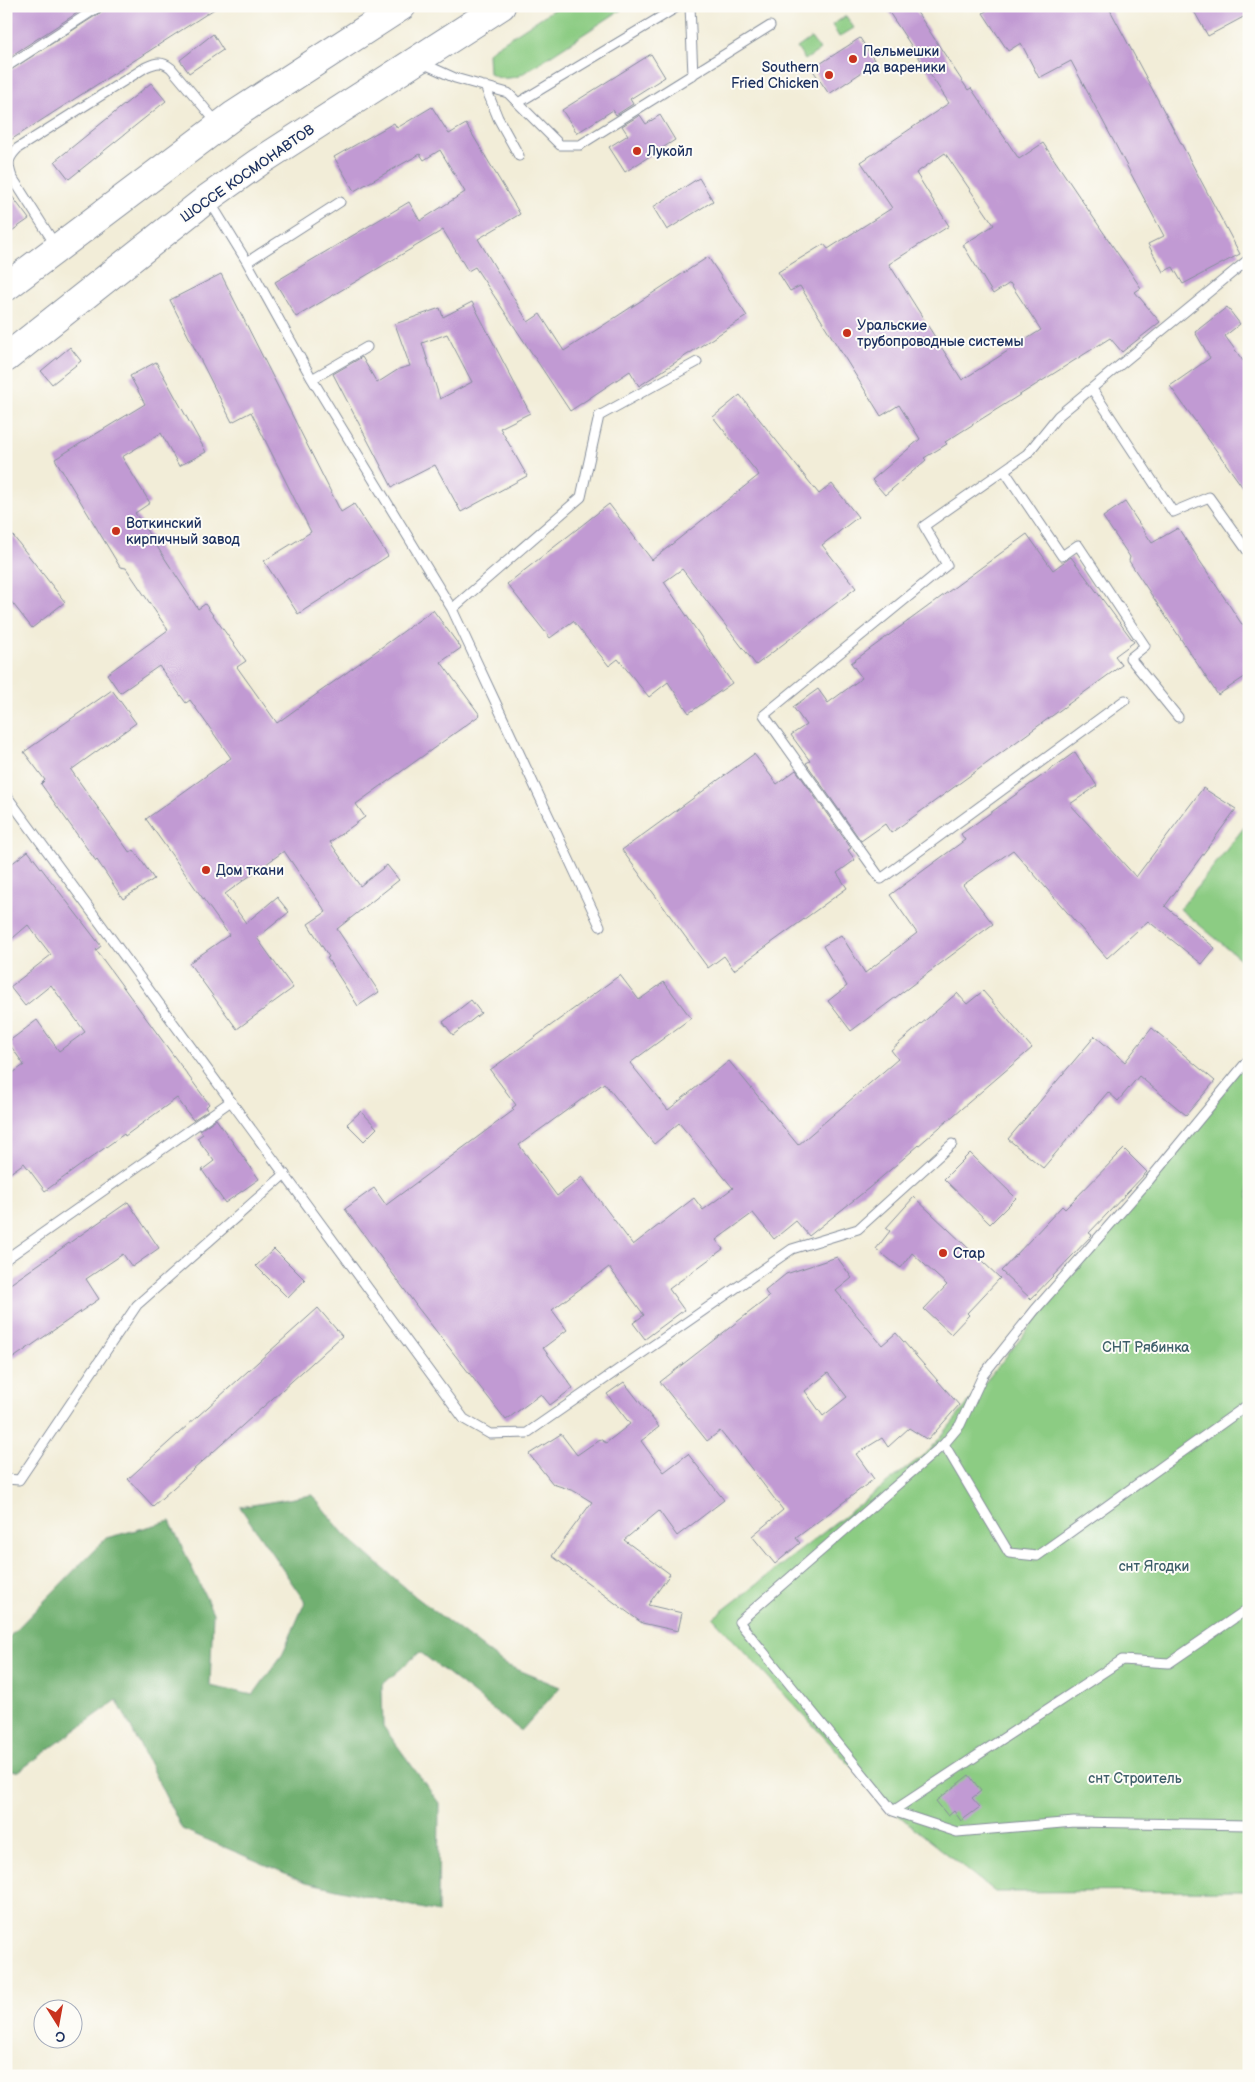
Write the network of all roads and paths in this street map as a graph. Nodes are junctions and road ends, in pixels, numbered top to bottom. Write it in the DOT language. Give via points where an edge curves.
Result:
graph roads {
  1 [pos="100,6"];
  2 [pos="402,6"];
  3 [pos="502,6"];
  4 [pos="679,6"];
  5 [pos="690,6"];
  6 [pos="770,26"];
  7 [pos="417,60"];
  8 [pos="6,66"];
  9 [pos="693,74"];
  10 [pos="485,86"];
  11 [pos="518,103"];
  12 [pos="220,126"];
  13 [pos="519,156"];
  14 [pos="208,198"];
  15 [pos="340,202"];
  16 [pos="58,248"];
  17 [pos="1249,259"];
  18 [pos="247,262"];
  19 [pos="6,287"];
  20 [pos="367,347"];
  21 [pos="6,358"];
  22 [pos="697,362"];
  23 [pos="312,379"];
  24 [pos="1092,389"];
  25 [pos="1004,470"];
  26 [pos="1249,553"];
  27 [pos="452,609"];
  28 [pos="1125,700"];
  29 [pos="1178,717"];
  30 [pos="6,795"];
  31 [pos="600,926"];
  32 [pos="1249,1059"];
  33 [pos="231,1101"];
  34 [pos="952,1144"];
  35 [pos="285,1174"];
  36 [pos="6,1259"];
  37 [pos="1249,1404"];
  38 [pos="944,1444"];
  39 [pos="6,1479"];
  40 [pos="1249,1608"];
  41 [pos="893,1811"];
  42 [pos="1249,1825"];
  1 -- 8 [label="lane"];
  2 -- 12 [label="main road"];
  3 -- 7 [label="main road, ШОССЕ КОСМОНАВТОВ"];
  4 -- 11 [label="lane"];
  5 -- 9 [label="lane"];
  6 -- 9 [label="lane"];
  7 -- 10 [label="lane" via="455,78"];
  7 -- 14 [label="main road, ШОССЕ КОСМОНАВТОВ"];
  9 -- 11 [label="lane" via="580,145 560,144"];
  10 -- 11 [label="lane" via="508,93"];
  10 -- 13 [label="lane"];
  12 -- 16 [label="main road"];
  12 -- 16 [label="lane" via="171,68 164,63 156,63 18,148 9,157 12,177"];
  14 -- 18 [label="lane"];
  14 -- 21 [label="main road, ШОССЕ КОСМОНАВТОВ"];
  15 -- 18 [label="lane"];
  16 -- 19 [label="main road"];
  17 -- 24 [label="lane"];
  18 -- 23 [label="lane"];
  20 -- 23 [label="lane"];
  22 -- 27 [label="lane" via="598,416 581,496"];
  23 -- 27 [label="lane"];
  24 -- 25 [label="lane" via="1058,416 1027,454"];
  24 -- 26 [label="lane" via="1173,512 1210,497"];
  25 -- 28 [label="lane" via="924,526 947,565 764,715 881,879"];
  25 -- 29 [label="lane" via="1062,556 1078,545 1146,646 1130,658"];
  27 -- 31 [label="lane"];
  30 -- 33 [label="lane"];
  32 -- 38 [label="lane" via="1150,1179 1035,1310 983,1376 960,1425"];
  33 -- 35 [label="lane"];
  33 -- 36 [label="lane"];
  34 -- 35 [label="lane" via="858,1229 792,1249 527,1433 490,1434 464,1419"];
  35 -- 39 [label="lane" via="137,1306 19,1480"];
  37 -- 38 [label="lane" via="1037,1556 1009,1553"];
  38 -- 41 [label="lane" via="739,1622"];
  40 -- 41 [label="lane" via="1169,1663 1122,1660"];
  41 -- 42 [label="lane" via="957,1832 1074,1822"];
}
